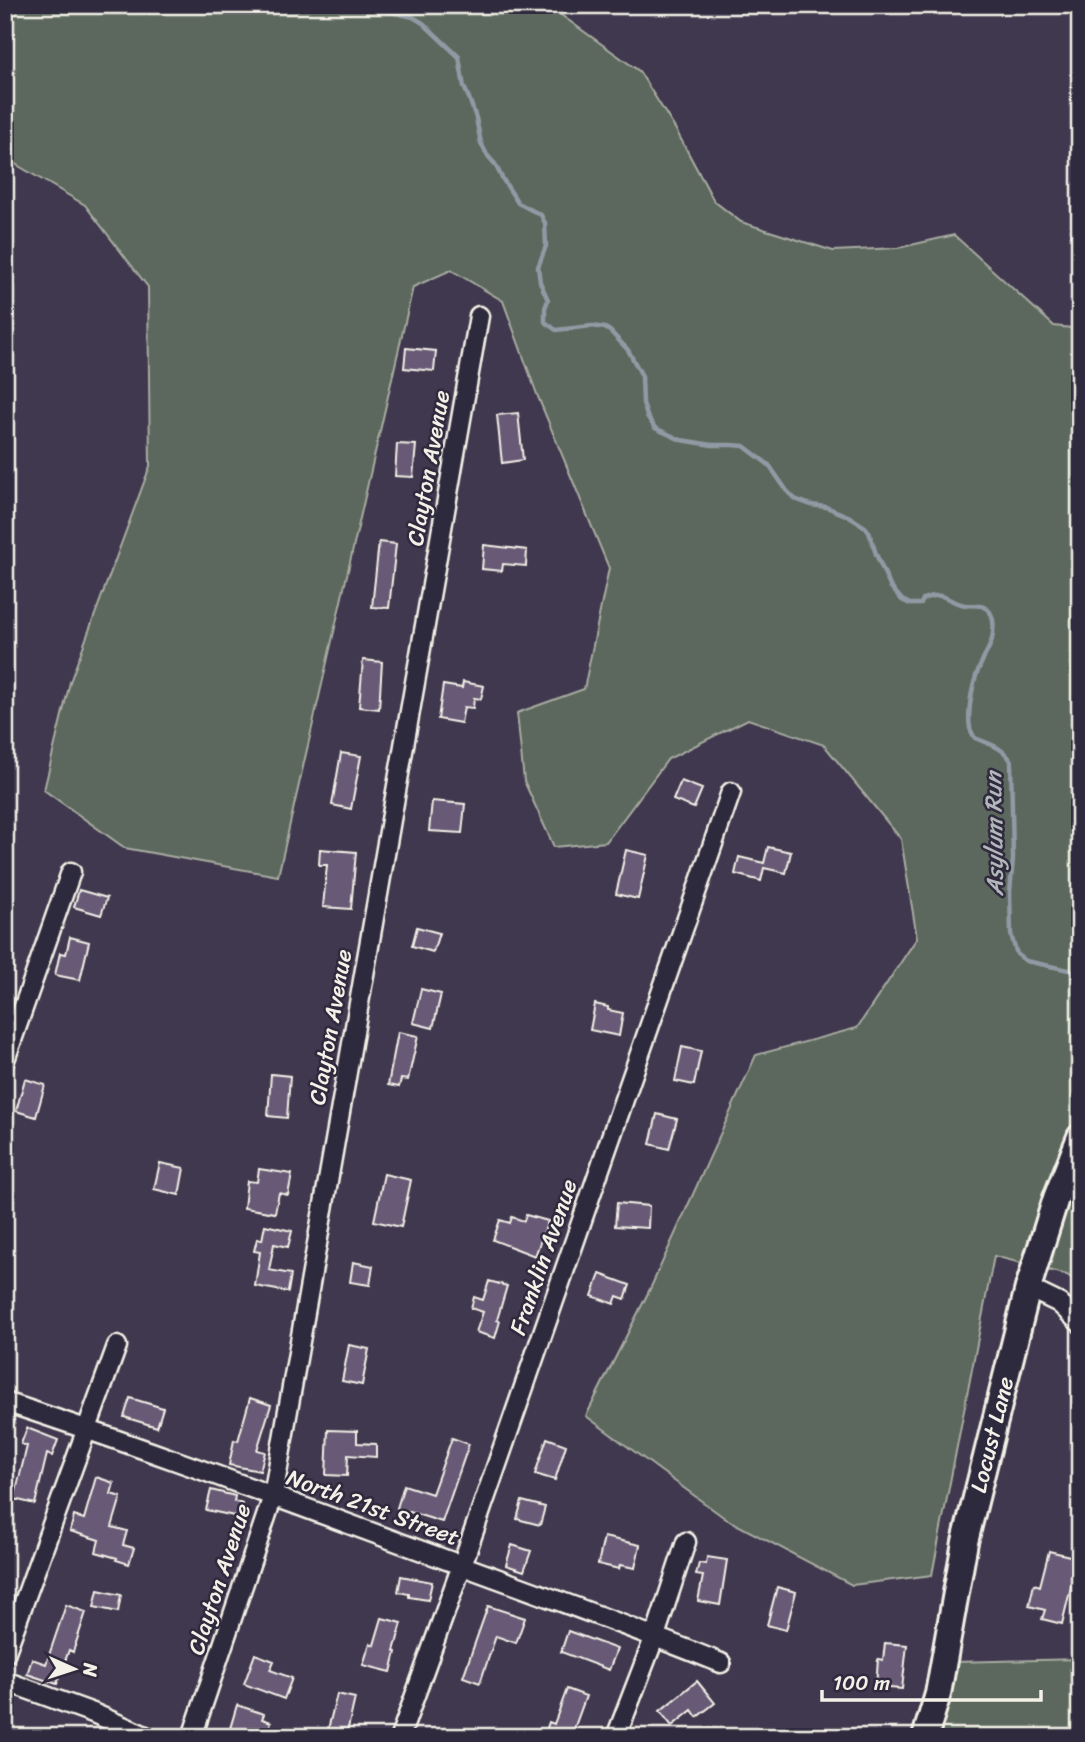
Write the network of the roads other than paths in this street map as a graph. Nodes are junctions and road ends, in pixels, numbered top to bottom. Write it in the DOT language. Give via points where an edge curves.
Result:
graph roads {
  1 [pos="479,317"];
  2 [pos="732,792"];
  3 [pos="71,872"];
  4 [pos="5,1060"];
  5 [pos="1080,1137"];
  6 [pos="1028,1287"];
  7 [pos="1080,1323"];
  8 [pos="117,1346"];
  9 [pos="5,1402"];
  10 [pos="87,1429"];
  11 [pos="273,1496"];
  12 [pos="686,1542"];
  13 [pos="462,1566"];
  14 [pos="655,1636"];
  15 [pos="5,1654"];
  16 [pos="721,1663"];
  17 [pos="5,1681"];
  18 [pos="148,1737"];
  19 [pos="192,1737"];
  20 [pos="400,1737"];
  21 [pos="616,1737"];
  22 [pos="925,1737"];
  1 -- 11 [label="street, Clayton Avenue"];
  2 -- 13 [label="street, Franklin Avenue"];
  3 -- 4 [label="street"];
  5 -- 6 [label="street, Locust Lane"];
  6 -- 7 [label="street" via="1059,1303"];
  6 -- 22 [label="street, Locust Lane" via="965,1542 938,1694"];
  8 -- 10 [label="street"];
  9 -- 10 [label="street, North 21st Street"];
  10 -- 11 [label="street, North 21st Street"];
  10 -- 15 [label="street"];
  11 -- 13 [label="street, North 21st Street"];
  11 -- 19 [label="street, Clayton Avenue"];
  12 -- 14 [label="street"];
  13 -- 14 [label="street, North 21st Street"];
  13 -- 20 [label="street, Franklin Avenue"];
  14 -- 16 [label="street, North 21st Street"];
  14 -- 21 [label="street"];
  17 -- 18 [label="street"];
}
